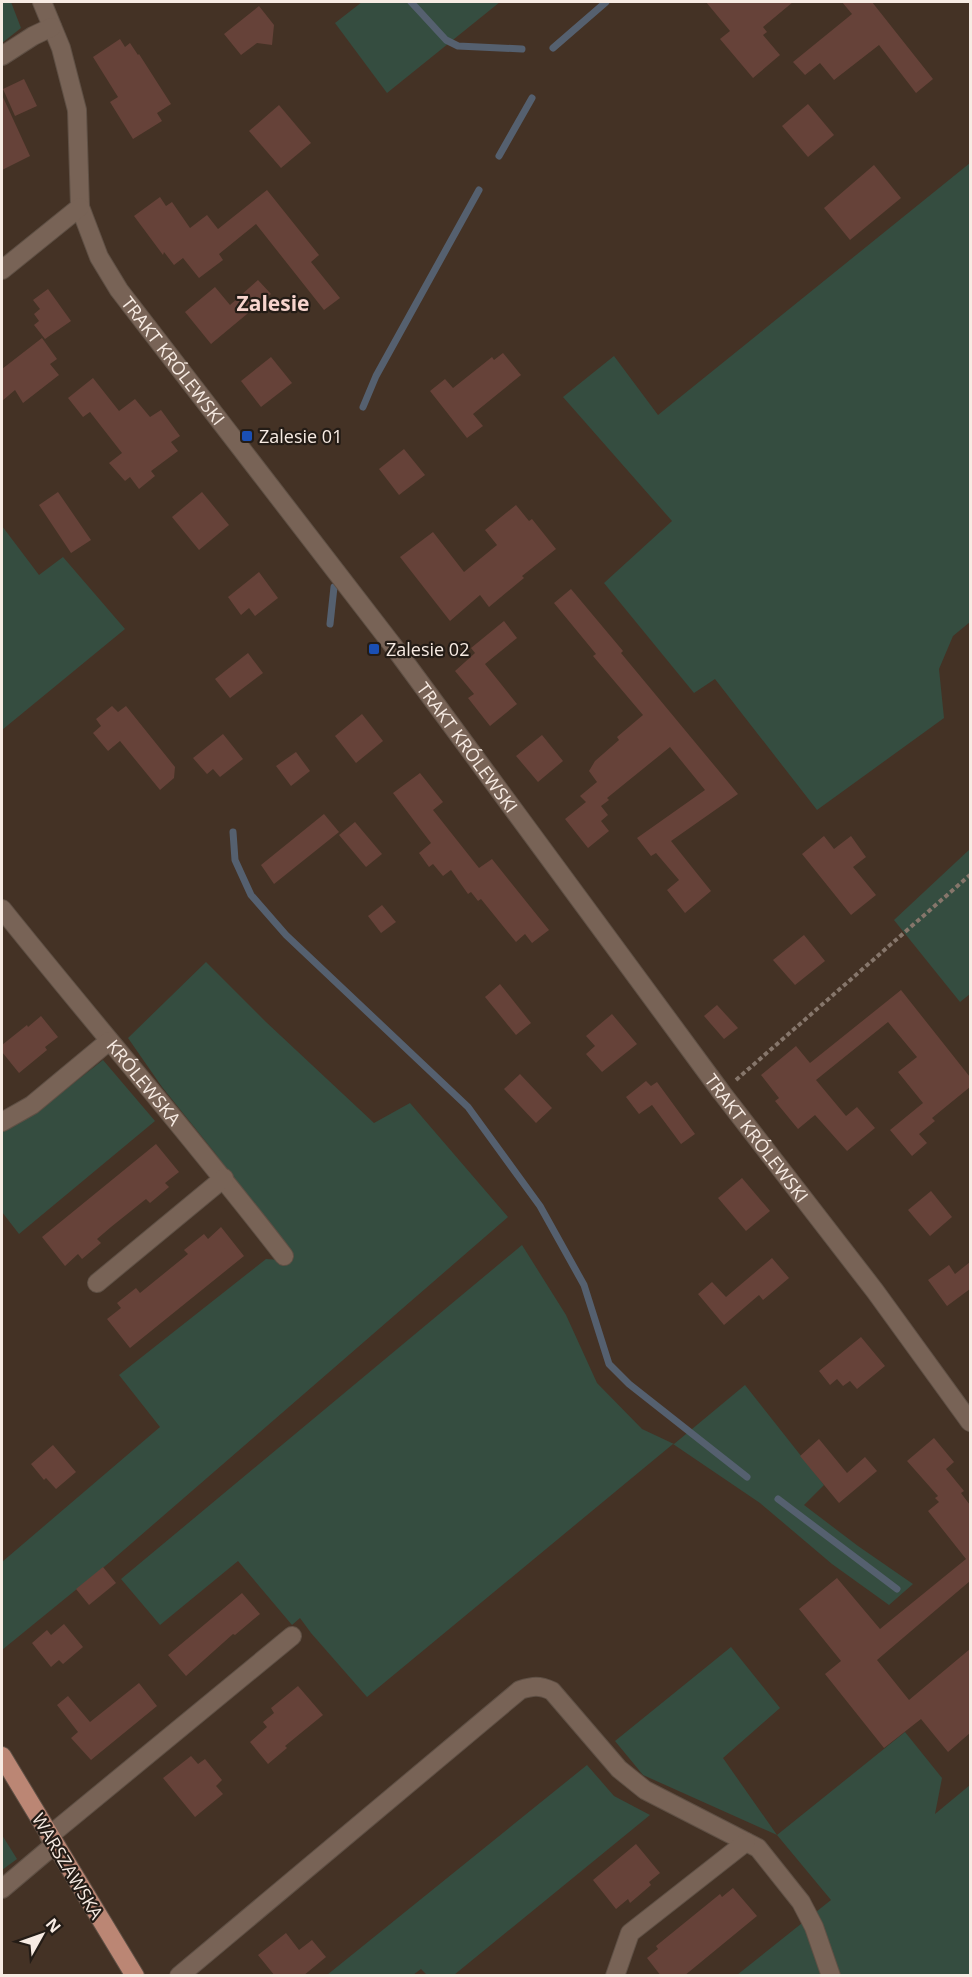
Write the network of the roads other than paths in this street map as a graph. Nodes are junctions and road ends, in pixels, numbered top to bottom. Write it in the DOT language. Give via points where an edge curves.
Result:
graph roads {
  1 [pos="42,2"];
  2 [pos="52,27"];
  3 [pos="2,57"];
  4 [pos="80,207"];
  5 [pos="2,270"];
  6 [pos="2,909"];
  7 [pos="109,1041"];
  8 [pos="2,1122"];
  9 [pos="224,1178"];
  10 [pos="284,1256"];
  11 [pos="97,1283"];
  12 [pos="970,1422"];
  13 [pos="292,1636"];
  14 [pos="2,1756"];
  15 [pos="51,1840"];
  16 [pos="746,1842"];
  17 [pos="2,1888"];
  18 [pos="135,1976"];
  19 [pos="178,1976"];
  20 [pos="615,1976"];
  21 [pos="831,1976"];
  1 -- 2 [label="street, TRAKT KRÓLEWSKI"];
  2 -- 3 [label="street"];
  2 -- 4 [label="street, TRAKT KRÓLEWSKI" via="77,111"];
  4 -- 5 [label="street"];
  4 -- 12 [label="street, TRAKT KRÓLEWSKI" via="99,257 118,290 391,643"];
  6 -- 7 [label="street, KRÓLEWSKA"];
  7 -- 8 [label="street" via="32,1105"];
  7 -- 9 [label="street, KRÓLEWSKA"];
  9 -- 10 [label="street, KRÓLEWSKA"];
  9 -- 11 [label="street"];
  13 -- 15 [label="street"];
  14 -- 15 [label="main road, WARSZAWSKA"];
  15 -- 17 [label="street"];
  15 -- 18 [label="main road, WARSZAWSKA"];
  16 -- 19 [label="street" via="645,1790 619,1769 552,1691 533,1686 520,1690"];
  16 -- 20 [label="street" via="630,1933"];
  16 -- 21 [label="street" via="758,1848 801,1902"];
}
